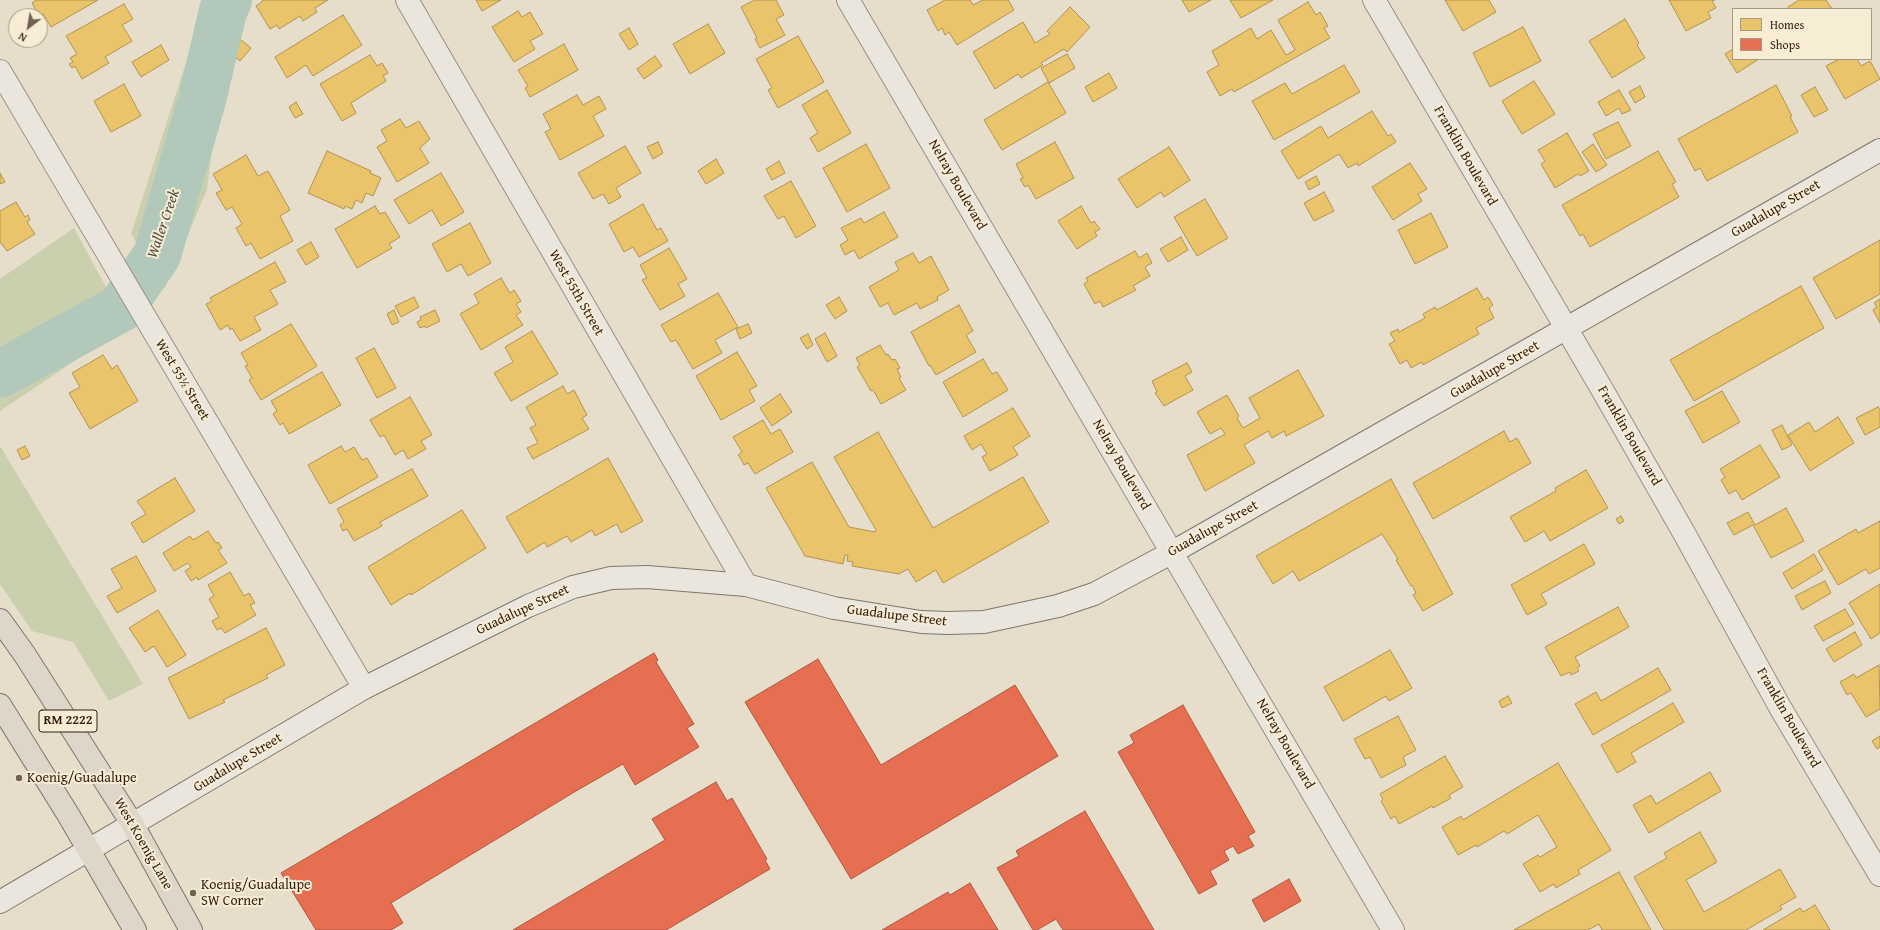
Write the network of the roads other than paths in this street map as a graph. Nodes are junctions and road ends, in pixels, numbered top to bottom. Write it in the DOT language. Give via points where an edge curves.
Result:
graph roads {
  1 [pos="407,0"];
  2 [pos="848,0"];
  3 [pos="1374,0"];
  4 [pos="0,71"];
  5 [pos="1880,150"];
  6 [pos="1566,330"];
  7 [pos="1171,553"];
  8 [pos="746,585"];
  9 [pos="0,620"];
  10 [pos="364,688"];
  11 [pos="0,706"];
  12 [pos="134,825"];
  13 [pos="90,850"];
  14 [pos="1880,875"];
  15 [pos="0,902"];
  16 [pos="135,930"];
  17 [pos="191,930"];
  18 [pos="1393,930"];
  1 -- 8 [label="street, West 55th Street"];
  2 -- 7 [label="street, Nelray Boulevard"];
  3 -- 6 [label="street, Franklin Boulevard"];
  4 -- 10 [label="street, West 55½ Street"];
  5 -- 6 [label="street, Guadalupe Street"];
  6 -- 7 [label="street, Guadalupe Street"];
  6 -- 14 [label="street, Franklin Boulevard" via="1677,520 1781,709"];
  7 -- 8 [label="street, Guadalupe Street" via="1094,594 1058,606 984,622 948,624 874,615 834,608"];
  7 -- 18 [label="street, Nelray Boulevard"];
  8 -- 10 [label="street, Guadalupe Street" via="647,577 611,578 573,587 528,606"];
  9 -- 12 [label="main road, West Koenig Lane / RM 2222"];
  10 -- 12 [label="street, Guadalupe Street"];
  11 -- 13 [label="main road, RM 2222"];
  12 -- 13 [label="street, Guadalupe Street"];
  12 -- 17 [label="main road, West Koenig Lane / RM 2222"];
  13 -- 15 [label="street, Guadalupe Street"];
  13 -- 16 [label="main road, RM 2222"];
}
